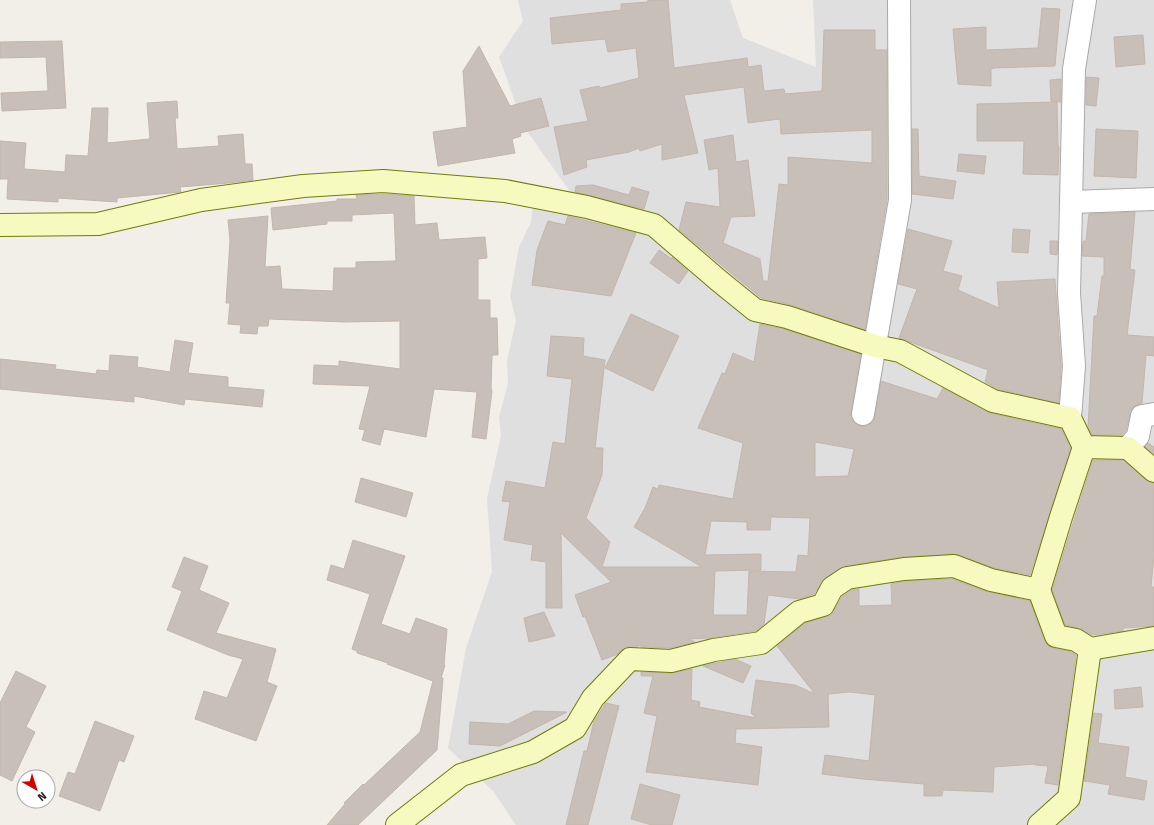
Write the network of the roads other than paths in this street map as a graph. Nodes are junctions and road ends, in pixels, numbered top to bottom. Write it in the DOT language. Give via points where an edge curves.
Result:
graph roads {
  1 [pos="899,0"];
  2 [pos="1084,0"];
  3 [pos="1154,199"];
  4 [pos="1071,202"];
  5 [pos="0,225"];
  6 [pos="875,346"];
  7 [pos="863,414"];
  8 [pos="1154,414"];
  9 [pos="1070,418"];
  10 [pos="1084,447"];
  11 [pos="1128,448"];
  12 [pos="1154,471"];
  13 [pos="1039,590"];
  14 [pos="1154,638"];
  15 [pos="1090,649"];
  16 [pos="397,825"];
  17 [pos="1039,825"];
  1 -- 6 [label="street" via="900,200"];
  2 -- 4 [label="street" via="1074,69"];
  3 -- 4 [label="street"];
  4 -- 9 [label="street" via="1069,293 1074,366"];
  5 -- 6 [label="street" via="98,224 201,200 303,186 383,181 505,191 587,207 654,225 755,310 787,317"];
  6 -- 7 [label="street"];
  6 -- 9 [label="street" via="900,351 993,401"];
  8 -- 11 [label="street" via="1142,416 1138,436"];
  9 -- 10 [label="street"];
  10 -- 11 [label="street"];
  10 -- 13 [label="street"];
  11 -- 12 [label="street"];
  13 -- 15 [label="street" via="1056,636 1076,640"];
  13 -- 16 [label="street" via="991,580 954,566 904,569 847,578 832,588 824,605 799,612 761,643 671,660 630,659 593,698 575,728 533,752 461,775"];
  14 -- 15 [label="street"];
  15 -- 17 [label="street" via="1069,798"];
}
